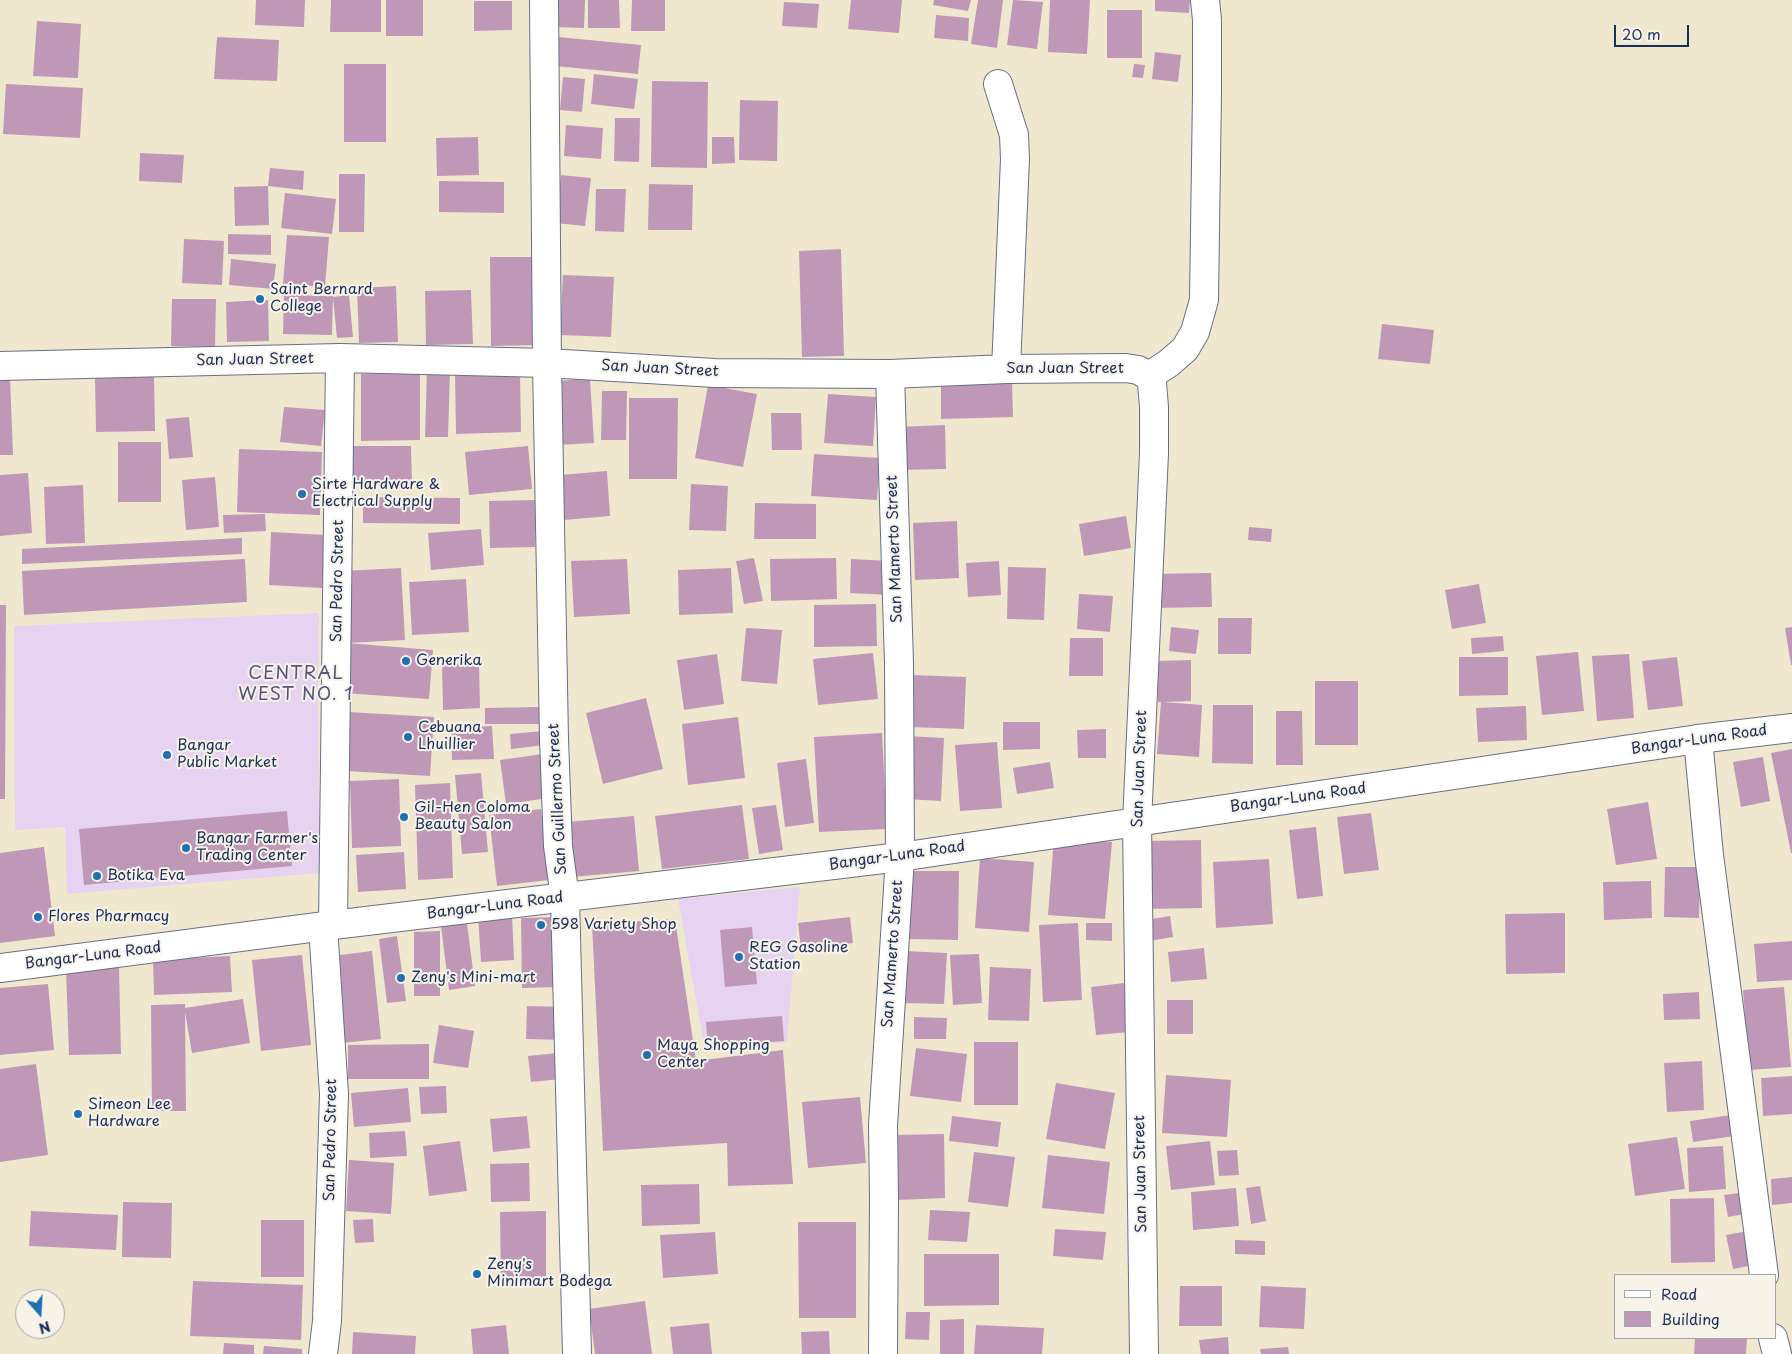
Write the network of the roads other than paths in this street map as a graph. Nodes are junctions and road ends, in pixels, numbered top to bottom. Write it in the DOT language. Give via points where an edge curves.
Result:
graph roads {
  1 [pos="544,0"];
  2 [pos="1205,0"];
  3 [pos="998,84"];
  4 [pos="340,358"];
  5 [pos="547,363"];
  6 [pos="0,366"];
  7 [pos="1006,369"];
  8 [pos="890,374"];
  9 [pos="1149,376"];
  10 [pos="1792,728"];
  11 [pos="1698,739"];
  12 [pos="1137,822"];
  13 [pos="900,857"];
  14 [pos="565,898"];
  15 [pos="328,925"];
  16 [pos="0,968"];
  17 [pos="1764,1274"];
  18 [pos="1773,1339"];
  19 [pos="323,1354"];
  20 [pos="577,1354"];
  21 [pos="883,1354"];
  22 [pos="1144,1354"];
  23 [pos="1777,1354"];
  1 -- 5 [label="street, San Guillermo Street"];
  2 -- 9 [label="street" via="1208,93 1204,300 1195,332 1185,349"];
  3 -- 7 [label="street" via="1014,135 1015,159"];
  4 -- 5 [label="street, San Juan Street"];
  4 -- 6 [label="street, San Juan Street"];
  4 -- 15 [label="street, San Pedro Street"];
  5 -- 8 [label="street, San Juan Street" via="715,373"];
  5 -- 14 [label="street, San Guillermo Street" via="554,739 558,846"];
  7 -- 8 [label="street, San Juan Street"];
  7 -- 9 [label="street, San Juan Street" via="1126,368"];
  8 -- 13 [label="street, San Mamerto Street" via="899,663"];
  9 -- 12 [label="street, San Juan Street" via="1153,390 1154,453"];
  10 -- 11 [label="street, Bangar-Luna Road"];
  11 -- 12 [label="street, Bangar-Luna Road"];
  11 -- 17 [label="street" via="1708,855"];
  12 -- 13 [label="street, Bangar-Luna Road"];
  12 -- 22 [label="street, San Juan Street"];
  13 -- 14 [label="street, Bangar-Luna Road"];
  13 -- 21 [label="street, San Mamerto Street" via="883,1125"];
  14 -- 15 [label="street, Bangar-Luna Road"];
  14 -- 20 [label="street, San Guillermo Street"];
  15 -- 16 [label="street, Bangar-Luna Road"];
  15 -- 19 [label="street, San Pedro Street" via="334,1094 327,1321"];
  18 -- 23 [label="street"];
}
